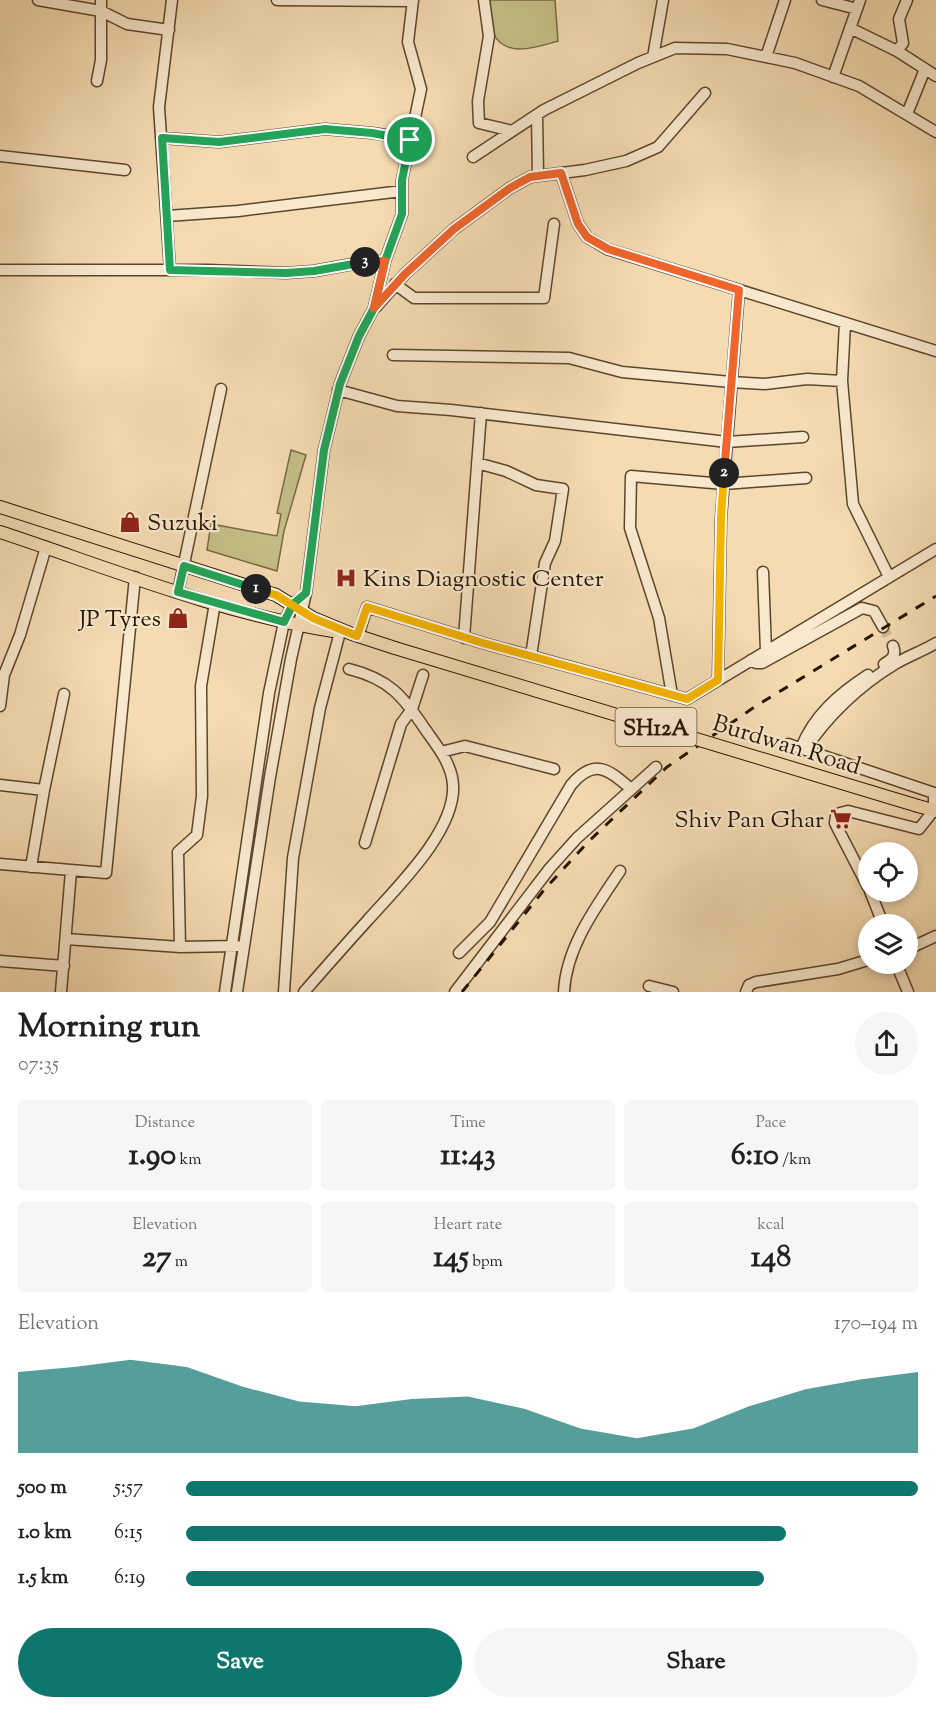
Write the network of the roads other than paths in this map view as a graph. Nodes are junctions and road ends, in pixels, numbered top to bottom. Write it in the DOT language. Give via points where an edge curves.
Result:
graph roads {
  1 [pos="38,0"];
  2 [pos="172,0"];
  3 [pos="277,0"];
  4 [pos="316,0"];
  5 [pos="484,0"];
  6 [pos="663,0"];
  7 [pos="784,0"];
  8 [pos="822,0"];
  9 [pos="907,0"];
  10 [pos="413,1"];
  11 [pos="858,4"];
  12 [pos="101,6"];
  13 [pos="850,28"];
  14 [pos="169,30"];
  15 [pos="897,51"];
  16 [pos="653,57"];
  17 [pos="766,57"];
  18 [pos="925,69"];
  19 [pos="936,76"];
  20 [pos="833,77"];
  21 [pos="97,81"];
  22 [pos="705,93"];
  23 [pos="907,114"];
  24 [pos="537,115"];
  25 [pos="512,131"];
  26 [pos="936,132"];
  27 [pos="162,138"];
  28 [pos="410,140"];
  29 [pos="0,156"];
  30 [pos="473,157"];
  31 [pos="125,170"];
  32 [pos="561,173"];
  33 [pos="538,176"];
  34 [pos="402,191"];
  35 [pos="167,216"];
  36 [pos="554,224"];
  37 [pos="385,261"];
  38 [pos="0,270"];
  39 [pos="170,270"];
  40 [pos="395,284"];
  41 [pos="739,290"];
  42 [pos="374,308"];
  43 [pos="845,322"];
  44 [pos="936,351"];
  45 [pos="393,356"];
  46 [pos="842,381"];
  47 [pos="731,382"];
  48 [pos="221,389"];
  49 [pos="338,390"];
  50 [pos="481,413"];
  51 [pos="803,437"];
  52 [pos="727,442"];
  53 [pos="477,463"];
  54 [pos="806,478"];
  55 [pos="724,484"];
  56 [pos="0,507"];
  57 [pos="0,532"];
  58 [pos="46,547"];
  59 [pos="936,549"];
  60 [pos="184,566"];
  61 [pos="763,572"];
  62 [pos="135,577"];
  63 [pos="889,577"];
  64 [pos="178,592"];
  65 [pos="215,603"];
  66 [pos="297,607"];
  67 [pos="284,622"];
  68 [pos="298,626"];
  69 [pos="883,627"];
  70 [pos="350,634"];
  71 [pos="464,638"];
  72 [pos="936,643"];
  73 [pos="893,646"];
  74 [pos="766,651"];
  75 [pos="531,656"];
  76 [pos="752,660"];
  77 [pos="349,669"];
  78 [pos="423,675"];
  79 [pos="718,680"];
  80 [pos="64,694"];
  81 [pos="672,695"];
  82 [pos="0,706"];
  83 [pos="412,709"];
  84 [pos="810,736"];
  85 [pos="788,744"];
  86 [pos="803,750"];
  87 [pos="441,752"];
  88 [pos="656,766"];
  89 [pos="554,769"];
  90 [pos="0,785"];
  91 [pos="631,789"];
  92 [pos="44,790"];
  93 [pos="935,811"];
  94 [pos="365,843"];
  95 [pos="0,864"];
  96 [pos="32,867"];
  97 [pos="858,868"];
  98 [pos="71,871"];
  99 [pos="620,871"];
  100 [pos="936,936"];
  101 [pos="66,939"];
  102 [pos="918,944"];
  103 [pos="232,945"];
  104 [pos="180,947"];
  105 [pos="243,947"];
  106 [pos="459,953"];
  107 [pos="0,962"];
  108 [pos="858,963"];
  109 [pos="64,966"];
  110 [pos="901,974"];
  111 [pos="650,987"];
  112 [pos="61,992"];
  113 [pos="225,992"];
  114 [pos="237,992"];
  115 [pos="284,992"];
  116 [pos="304,992"];
  117 [pos="455,992"];
  118 [pos="564,992"];
  119 [pos="673,992"];
  120 [pos="746,992"];
  121 [pos="908,992"];
  1 -- 12 [label="street"];
  2 -- 14 [label="street"];
  3 -- 4 [label="street"];
  4 -- 10 [label="street"];
  5 -- 25 [label="street" via="489,36 478,101 479,123"];
  6 -- 16 [label="street"];
  7 -- 17 [label="street"];
  8 -- 11 [label="street"];
  9 -- 15 [label="street" via="899,19 903,43"];
  10 -- 28 [label="street" via="408,42 421,89"];
  11 -- 13 [label="street"];
  12 -- 14 [label="street" via="127,24"];
  12 -- 21 [label="street"];
  13 -- 15 [label="street"];
  13 -- 20 [label="street"];
  14 -- 27 [label="street" via="159,107"];
  15 -- 18 [label="street"];
  16 -- 17 [label="street" via="675,48 728,49"];
  16 -- 24 [label="street"];
  17 -- 20 [label="street"];
  18 -- 19 [label="street"];
  18 -- 23 [label="street"];
  20 -- 23 [label="street" via="859,86"];
  22 -- 32 [label="street" via="658,147 626,161"];
  23 -- 26 [label="street"];
  24 -- 25 [label="street"];
  24 -- 33 [label="street"];
  25 -- 30 [label="street"];
  27 -- 28 [label="street" via="219,142 325,129"];
  27 -- 35 [label="street"];
  28 -- 34 [label="street"];
  29 -- 31 [label="street"];
  32 -- 33 [label="street"];
  32 -- 41 [label="street" via="578,224 587,237 608,249"];
  33 -- 40 [label="street" via="510,188 454,229"];
  34 -- 35 [label="street"];
  34 -- 37 [label="street" via="402,214"];
  35 -- 39 [label="street"];
  36 -- 40 [label="street" via="544,298 414,298"];
  37 -- 39 [label="street" via="286,273"];
  37 -- 42 [label="street"];
  38 -- 39 [label="street"];
  40 -- 42 [label="street"];
  41 -- 43 [label="street"];
  41 -- 47 [label="street"];
  42 -- 49 [label="street"];
  43 -- 44 [label="street"];
  43 -- 46 [label="street"];
  45 -- 47 [label="street" via="569,358 622,372"];
  46 -- 47 [label="street"];
  46 -- 63 [label="street" via="853,504"];
  47 -- 52 [label="street"];
  48 -- 60 [label="street"];
  49 -- 50 [label="street" via="397,406"];
  49 -- 66 [label="street" via="324,450 306,593"];
  50 -- 52 [label="street"];
  50 -- 53 [label="street"];
  51 -- 52 [label="street"];
  52 -- 55 [label="street"];
  53 -- 71 [label="street"];
  53 -- 75 [label="street" via="536,485 563,489 555,541 545,563"];
  54 -- 55 [label="street"];
  55 -- 79 [label="street"];
  55 -- 81 [label="street" via="631,476 630,528 659,618"];
  56 -- 60 [label="main road, Burdwan Road / SH12A"];
  57 -- 58 [label="main road, Burdwan Road / SH12A"];
  58 -- 62 [label="main road, Burdwan Road / SH12A"];
  58 -- 82 [label="street" via="4,675"];
  59 -- 63 [label="street"];
  60 -- 64 [label="street"];
  60 -- 66 [label="main road, Burdwan Road / SH12A" via="276,595"];
  61 -- 74 [label="street"];
  62 -- 64 [label="main road, Burdwan Road / SH12A"];
  62 -- 98 [label="street" via="106,873"];
  63 -- 74 [label="street"];
  64 -- 65 [label="main road, Burdwan Road / SH12A"];
  65 -- 67 [label="main road, Burdwan Road / SH12A"];
  65 -- 104 [label="street" via="201,686 202,796 197,835 178,852"];
  66 -- 67 [label="street"];
  66 -- 68 [label="street"];
  66 -- 70 [label="main road, Burdwan Road / SH12A"];
  67 -- 68 [label="main road, Burdwan Road / SH12A"];
  67 -- 103 [label="street" via="269,693"];
  68 -- 70 [label="main road, Burdwan Road / SH12A"];
  68 -- 105 [label="street"];
  69 -- 76 [label="street" via="874,611 862,608 762,663"];
  70 -- 71 [label="street" via="367,607"];
  70 -- 93 [label="main road, Burdwan Road / SH12A, bridge"];
  70 -- 115 [label="street" via="321,708 293,858"];
  71 -- 75 [label="street"];
  72 -- 84 [label="street" via="863,686"];
  73 -- 84 [label="street" via="895,653 891,659 816,718"];
  74 -- 76 [label="street"];
  75 -- 81 [label="street"];
  76 -- 79 [label="street"];
  77 -- 83 [label="street" via="389,686"];
  78 -- 83 [label="street"];
  79 -- 81 [label="street" via="687,699"];
  80 -- 92 [label="street"];
  83 -- 87 [label="street"];
  83 -- 94 [label="street" via="401,724"];
  84 -- 86 [label="street"];
  85 -- 86 [label="street"];
  86 -- 93 [label="street" via="934,793"];
  87 -- 89 [label="street" via="465,746"];
  87 -- 116 [label="street" via="454,783 445,822 419,862"];
  88 -- 91 [label="street"];
  90 -- 92 [label="street"];
  91 -- 106 [label="street" via="603,769 579,775 490,922"];
  91 -- 117 [label="street" via="550,868"];
  92 -- 96 [label="street"];
  93 -- 97 [label="street" via="919,829 848,811 838,814 835,823"];
  95 -- 96 [label="street"];
  96 -- 98 [label="street"];
  98 -- 101 [label="street"];
  99 -- 118 [label="street" via="580,935 569,963"];
  100 -- 102 [label="street"];
  101 -- 104 [label="street"];
  101 -- 109 [label="street"];
  103 -- 104 [label="street"];
  103 -- 105 [label="street"];
  103 -- 113 [label="street"];
  105 -- 114 [label="street"];
  107 -- 109 [label="street"];
  108 -- 120 [label="street" via="756,982"];
  109 -- 112 [label="street"];
  110 -- 121 [label="street"];
  111 -- 119 [label="street"];
}
